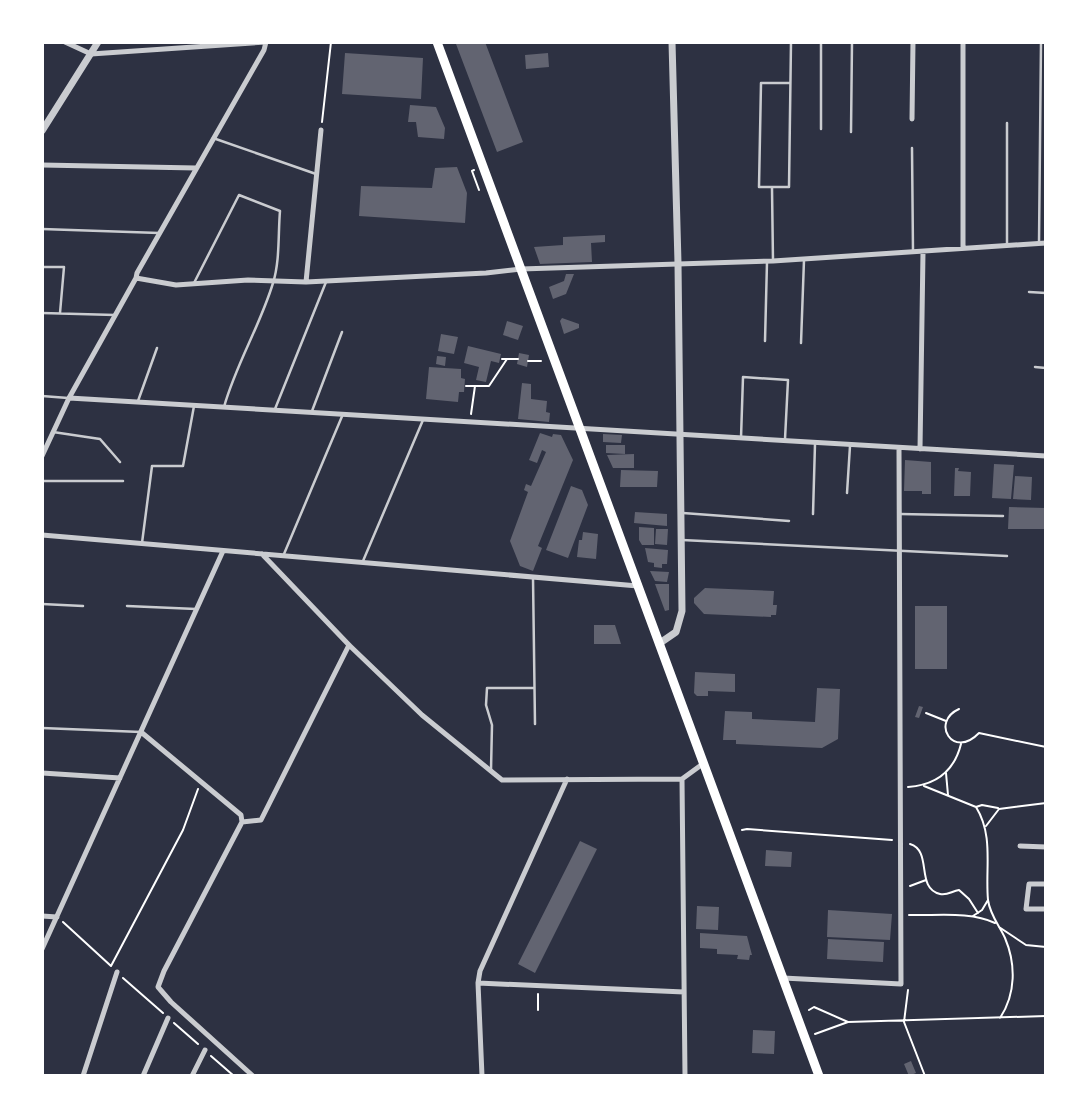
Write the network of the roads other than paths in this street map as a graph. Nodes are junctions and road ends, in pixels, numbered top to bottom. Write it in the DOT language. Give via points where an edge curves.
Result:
graph roads {
  1 [pos="65,42"];
  2 [pos="98,42"];
  3 [pos="266,42"];
  4 [pos="437,42"];
  5 [pos="672,42"];
  6 [pos="791,42"];
  7 [pos="821,42"];
  8 [pos="852,42"];
  9 [pos="913,42"];
  10 [pos="963,42"];
  11 [pos="1041,42"];
  12 [pos="91,54"];
  13 [pos="790,83"];
  14 [pos="912,118"];
  15 [pos="1007,123"];
  16 [pos="822,129"];
  17 [pos="321,130"];
  18 [pos="42,131"];
  19 [pos="852,132"];
  20 [pos="213,138"];
  21 [pos="912,148"];
  22 [pos="42,164"];
  23 [pos="196,168"];
  24 [pos="316,174"];
  25 [pos="772,188"];
  26 [pos="42,229"];
  27 [pos="160,233"];
  28 [pos="1039,243"];
  29 [pos="1046,243"];
  30 [pos="1007,245"];
  31 [pos="963,248"];
  32 [pos="923,252"];
  33 [pos="913,253"];
  34 [pos="804,259"];
  35 [pos="767,261"];
  36 [pos="773,261"];
  37 [pos="678,263"];
  38 [pos="42,267"];
  39 [pos="521,269"];
  40 [pos="136,278"];
  41 [pos="274,281"];
  42 [pos="327,281"];
  43 [pos="306,282"];
  44 [pos="193,284"];
  45 [pos="1029,292"];
  46 [pos="1046,293"];
  47 [pos="42,313"];
  48 [pos="60,313"];
  49 [pos="115,315"];
  50 [pos="342,332"];
  51 [pos="765,340"];
  52 [pos="801,343"];
  53 [pos="157,348"];
  54 [pos="1035,367"];
  55 [pos="1046,368"];
  56 [pos="42,396"];
  57 [pos="69,398"];
  58 [pos="138,402"];
  59 [pos="194,406"];
  60 [pos="223,407"];
  61 [pos="274,410"];
  62 [pos="311,412"];
  63 [pos="343,414"];
  64 [pos="424,419"];
  65 [pos="580,429"];
  66 [pos="53,432"];
  67 [pos="680,435"];
  68 [pos="741,439"];
  69 [pos="785,442"];
  70 [pos="815,444"];
  71 [pos="850,446"];
  72 [pos="900,449"];
  73 [pos="920,449"];
  74 [pos="43,453"];
  75 [pos="1046,456"];
  76 [pos="120,462"];
  77 [pos="42,481"];
  78 [pos="123,481"];
  79 [pos="847,493"];
  80 [pos="682,513"];
  81 [pos="813,514"];
  82 [pos="900,514"];
  83 [pos="1003,516"];
  84 [pos="789,521"];
  85 [pos="42,535"];
  86 [pos="682,540"];
  87 [pos="142,544"];
  88 [pos="900,550"];
  89 [pos="223,551"];
  90 [pos="262,554"];
  91 [pos="284,556"];
  92 [pos="1007,556"];
  93 [pos="363,561"];
  94 [pos="533,577"];
  95 [pos="638,586"];
  96 [pos="42,604"];
  97 [pos="83,606"];
  98 [pos="127,606"];
  99 [pos="196,609"];
  100 [pos="660,644"];
  101 [pos="349,646"];
  102 [pos="534,688"];
  103 [pos="535,724"];
  104 [pos="42,728"];
  105 [pos="141,732"];
  106 [pos="704,763"];
  107 [pos="491,772"];
  108 [pos="42,773"];
  109 [pos="120,778"];
  110 [pos="682,779"];
  111 [pos="567,780"];
  112 [pos="242,822"];
  113 [pos="1020,846"];
  114 [pos="1046,847"];
  115 [pos="1046,884"];
  116 [pos="1046,909"];
  117 [pos="42,916"];
  118 [pos="57,917"];
  119 [pos="42,949"];
  120 [pos="117,972"];
  121 [pos="782,978"];
  122 [pos="478,983"];
  123 [pos="684,992"];
  124 [pos="168,1018"];
  125 [pos="205,1050"];
  126 [pos="83,1076"];
  127 [pos="143,1076"];
  128 [pos="192,1076"];
  129 [pos="254,1076"];
  130 [pos="482,1076"];
  131 [pos="685,1076"];
  132 [pos="819,1076"];
  1 -- 12 [label="street"];
  2 -- 12 [label="street"];
  3 -- 12 [label="street"];
  3 -- 20 [label="street"];
  4 -- 39 [label="main road"];
  5 -- 37 [label="street"];
  6 -- 13 [label="lane"];
  7 -- 16 [label="lane"];
  8 -- 19 [label="lane"];
  9 -- 14 [label="street"];
  10 -- 31 [label="street"];
  11 -- 28 [label="lane"];
  12 -- 18 [label="street"];
  13 -- 25 [label="lane" via="789,187"];
  13 -- 25 [label="lane" via="761,83 759,188"];
  15 -- 30 [label="lane"];
  17 -- 24 [label="street"];
  20 -- 23 [label="street"];
  20 -- 24 [label="lane"];
  21 -- 33 [label="lane"];
  22 -- 23 [label="street"];
  23 -- 27 [label="street"];
  24 -- 43 [label="street"];
  25 -- 36 [label="lane"];
  26 -- 27 [label="lane"];
  27 -- 40 [label="street"];
  28 -- 29 [label="street"];
  28 -- 30 [label="street"];
  30 -- 31 [label="street"];
  31 -- 32 [label="street"];
  32 -- 33 [label="street"];
  32 -- 73 [label="street"];
  33 -- 34 [label="street"];
  34 -- 36 [label="street"];
  34 -- 52 [label="lane"];
  35 -- 36 [label="street"];
  35 -- 37 [label="street"];
  35 -- 51 [label="lane"];
  37 -- 39 [label="street"];
  37 -- 67 [label="street"];
  38 -- 48 [label="lane" via="64,267"];
  39 -- 42 [label="street"];
  39 -- 65 [label="main road"];
  40 -- 44 [label="street" via="176,285"];
  40 -- 49 [label="street"];
  41 -- 43 [label="street"];
  41 -- 44 [label="street"];
  41 -- 44 [label="lane" via="280,211 239,195"];
  41 -- 60 [label="lane" via="259,322 232,377"];
  42 -- 43 [label="street"];
  42 -- 61 [label="lane"];
  45 -- 46 [label="lane"];
  47 -- 48 [label="lane"];
  48 -- 49 [label="lane"];
  49 -- 57 [label="street"];
  50 -- 62 [label="lane"];
  53 -- 58 [label="lane"];
  54 -- 55 [label="lane"];
  56 -- 57 [label="lane"];
  57 -- 58 [label="street"];
  57 -- 66 [label="street"];
  58 -- 59 [label="street"];
  59 -- 60 [label="street"];
  59 -- 87 [label="lane" via="183,466 152,466"];
  60 -- 61 [label="street"];
  61 -- 62 [label="street"];
  62 -- 63 [label="street"];
  63 -- 64 [label="street"];
  63 -- 91 [label="lane"];
  64 -- 65 [label="street"];
  64 -- 93 [label="lane"];
  65 -- 67 [label="street"];
  65 -- 95 [label="main road"];
  66 -- 74 [label="street"];
  66 -- 76 [label="lane" via="100,439"];
  67 -- 68 [label="street"];
  67 -- 80 [label="street"];
  68 -- 69 [label="street"];
  68 -- 69 [label="lane" via="743,377 788,380"];
  69 -- 70 [label="street"];
  70 -- 71 [label="street"];
  70 -- 81 [label="lane"];
  71 -- 72 [label="street"];
  71 -- 79 [label="lane"];
  72 -- 73 [label="street"];
  72 -- 82 [label="street"];
  73 -- 75 [label="street"];
  77 -- 78 [label="lane"];
  80 -- 84 [label="lane"];
  80 -- 86 [label="street"];
  82 -- 83 [label="lane"];
  82 -- 88 [label="street"];
  85 -- 87 [label="street"];
  86 -- 88 [label="lane"];
  86 -- 100 [label="street" via="680,624 676,632"];
  87 -- 89 [label="street"];
  88 -- 92 [label="lane"];
  88 -- 121 [label="street" via="901,984"];
  89 -- 90 [label="street"];
  89 -- 99 [label="street"];
  90 -- 91 [label="street"];
  90 -- 101 [label="street"];
  91 -- 93 [label="street"];
  93 -- 94 [label="street"];
  94 -- 95 [label="street"];
  94 -- 102 [label="lane"];
  95 -- 100 [label="main road"];
  96 -- 97 [label="lane"];
  98 -- 99 [label="lane"];
  99 -- 105 [label="street"];
  100 -- 106 [label="main road"];
  101 -- 107 [label="street" via="422,715"];
  101 -- 112 [label="street" via="261,820"];
  102 -- 103 [label="lane"];
  102 -- 107 [label="lane" via="487,688 486,705 492,725"];
  104 -- 105 [label="lane"];
  105 -- 109 [label="street"];
  105 -- 112 [label="street" via="241,815"];
  106 -- 110 [label="street"];
  106 -- 121 [label="main road"];
  107 -- 111 [label="street" via="502,780"];
  108 -- 109 [label="street"];
  109 -- 118 [label="street"];
  110 -- 111 [label="street"];
  110 -- 123 [label="street"];
  111 -- 122 [label="street" via="480,971"];
  112 -- 129 [label="street" via="158,987"];
  113 -- 114 [label="street"];
  115 -- 116 [label="street" via="1029,884 1026,908"];
  117 -- 118 [label="street"];
  118 -- 119 [label="street"];
  120 -- 126 [label="street"];
  121 -- 132 [label="main road"];
  122 -- 123 [label="street"];
  122 -- 130 [label="street"];
  123 -- 131 [label="street"];
  124 -- 127 [label="street"];
  125 -- 128 [label="street"];
}
